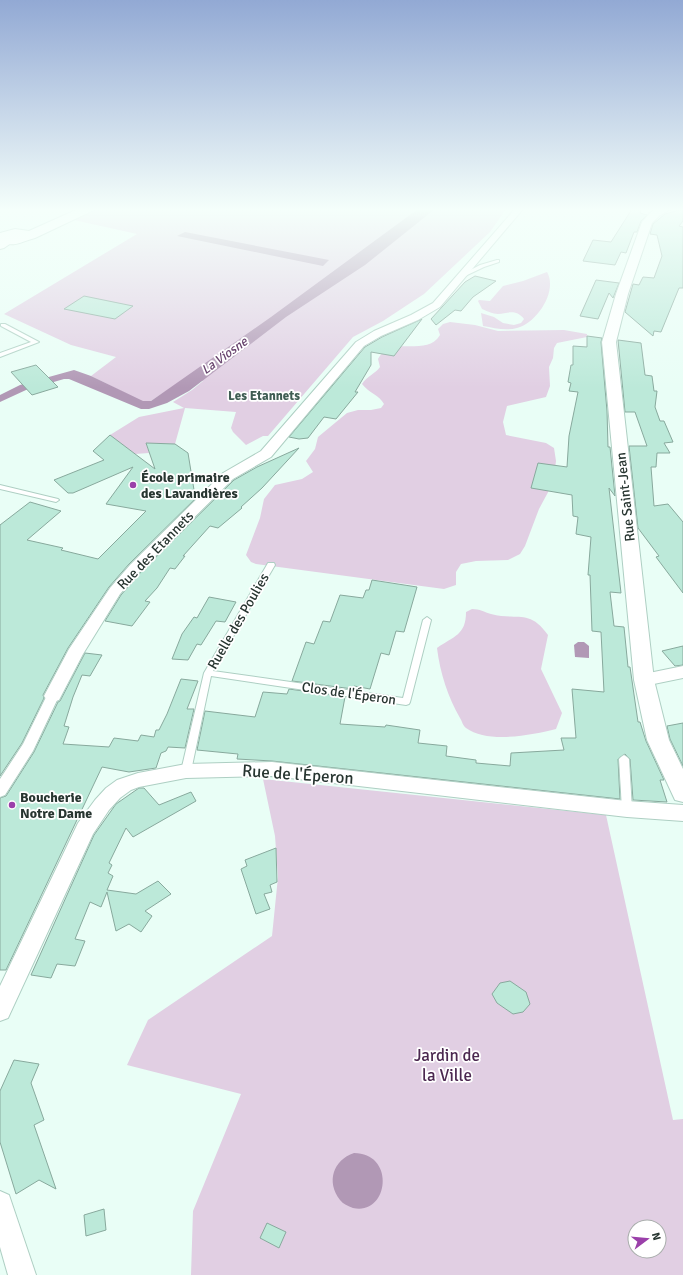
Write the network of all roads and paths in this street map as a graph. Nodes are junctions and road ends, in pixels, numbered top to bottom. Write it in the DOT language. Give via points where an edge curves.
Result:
graph roads {
  1 [pos="467,268"];
  2 [pos="477,268"];
  3 [pos="631,268"];
  4 [pos="459,277"];
  5 [pos="3,324"];
  6 [pos="0,355"];
  7 [pos="0,487"];
  8 [pos="56,500"];
  9 [pos="270,565"];
  10 [pos="427,620"];
  11 [pos="683,672"];
  12 [pos="208,673"];
  13 [pos="644,680"];
  14 [pos="53,696"];
  15 [pos="624,759"];
  16 [pos="186,771"];
  17 [pos="0,791"];
  18 [pos="683,793"];
  19 [pos="627,809"];
  20 [pos="683,813"];
  21 [pos="0,1010"];
  22 [pos="0,1204"];
  23 [pos="22,1275"];
  1 -- 4 [label="street, Rue des Etannets"];
  2 -- 4 [label="lane"];
  3 -- 13 [label="street, Rue Saint-Jean" via="609,342"];
  4 -- 14 [label="street, Rue des Etannets" via="442,300 431,309 360,344 266,454 228,476 135,568 115,591 75,653"];
  5 -- 6 [label="lane" via="36,342"];
  7 -- 8 [label="lane"];
  9 -- 12 [label="lane, Ruelle des Poulies"];
  10 -- 12 [label="lane, Clos de l'Éperon" via="406,702"];
  11 -- 13 [label="street"];
  12 -- 16 [label="lane, Ruelle des Poulies"];
  13 -- 18 [label="street, Rue Saint-Jean" via="658,740"];
  14 -- 17 [label="street, Rue des Etannets" via="28,747"];
  15 -- 19 [label="lane"];
  16 -- 19 [label="street, Rue de l'Éperon" via="272,769"];
  16 -- 21 [label="street, Rue de l'Éperon" via="138,780 113,793 102,805 85,829"];
  19 -- 20 [label="street, Rue de l'Éperon"];
  22 -- 23 [label="street"];
}
